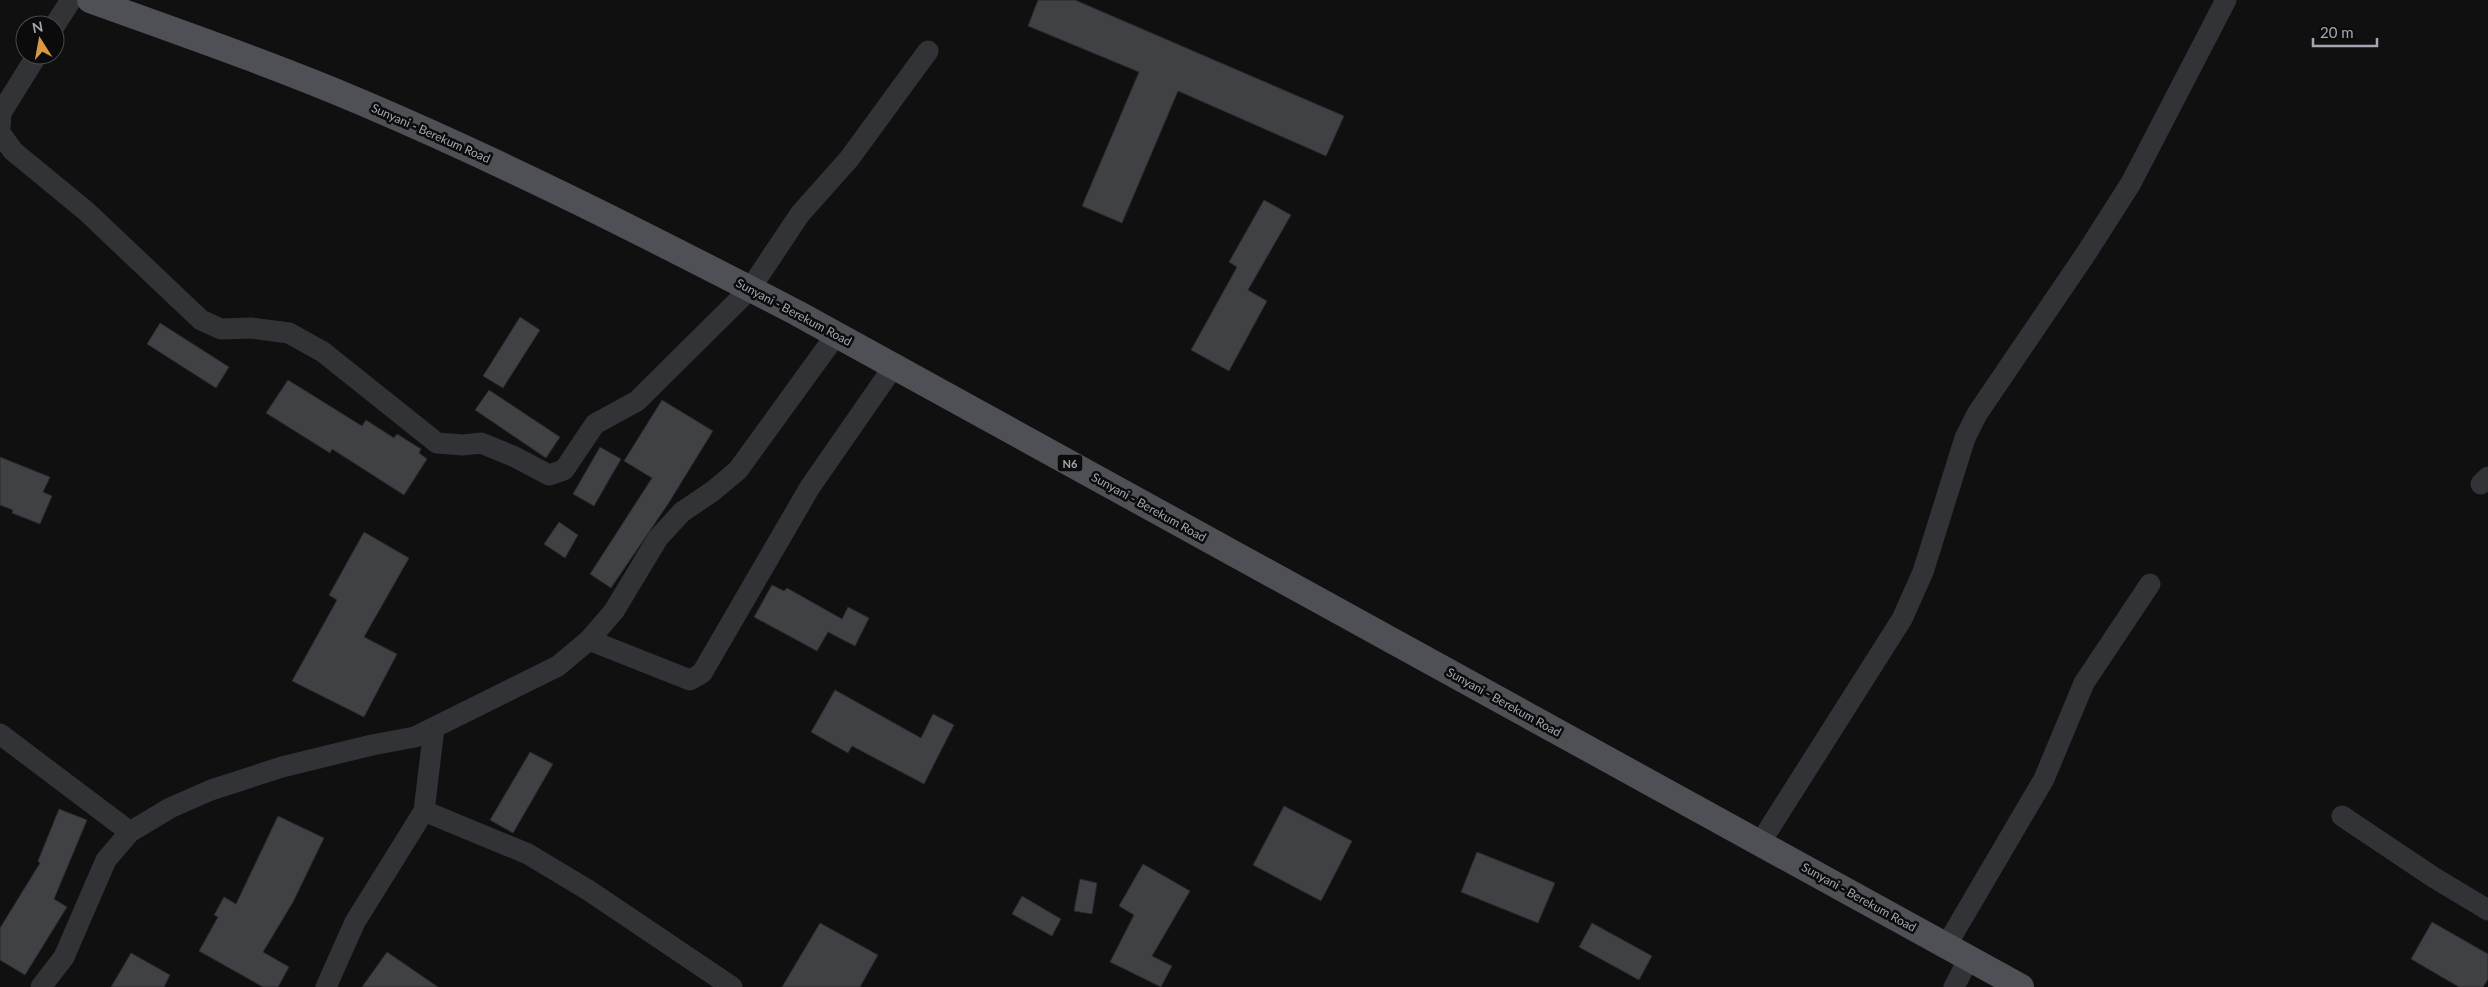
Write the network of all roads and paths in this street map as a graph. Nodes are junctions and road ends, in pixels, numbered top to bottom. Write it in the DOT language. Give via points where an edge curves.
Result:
graph roads {
  1 [pos="71,0"];
  2 [pos="90,0"];
  3 [pos="2226,0"];
  4 [pos="62,15"];
  5 [pos="928,51"];
  6 [pos="31,65"];
  7 [pos="0,128"];
  8 [pos="0,133"];
  9 [pos="750,289"];
  10 [pos="836,335"];
  11 [pos="894,366"];
  12 [pos="2150,584"];
  13 [pos="589,640"];
  14 [pos="434,728"];
  15 [pos="0,734"];
  16 [pos="424,811"];
  17 [pos="2342,816"];
  18 [pos="130,832"];
  19 [pos="1760,843"];
  20 [pos="2488,910"];
  21 [pos="1946,946"];
  22 [pos="1969,958"];
  23 [pos="41,987"];
  24 [pos="326,987"];
  25 [pos="732,987"];
  26 [pos="1954,987"];
  27 [pos="2021,987"];
  1 -- 4 [label="street"];
  2 -- 9 [label="main road, Sunyani - Berekum Road / N6" via="362,102 570,196"];
  3 -- 19 [label="street" via="2131,183 1977,414 1965,438 1923,572 1902,619"];
  5 -- 9 [label="street" via="849,159 800,214"];
  6 -- 7 [label="street" via="1,113"];
  8 -- 9 [label="street" via="13,151 86,211 201,320 220,328 289,332 323,352 437,443 463,445 481,442 549,475 564,470 595,424 637,401"];
  9 -- 10 [label="main road, Sunyani - Berekum Road / N6"];
  10 -- 11 [label="main road, Sunyani - Berekum Road / N6"];
  10 -- 13 [label="street" via="738,470 682,512 658,538 614,611"];
  11 -- 13 [label="street" via="810,487 702,673 690,680"];
  11 -- 19 [label="main road, Sunyani - Berekum Road / N6"];
  12 -- 21 [label="street" via="2084,683 2044,779"];
  13 -- 14 [label="street" via="558,666"];
  14 -- 16 [label="street"];
  14 -- 18 [label="street" via="415,738 282,767 211,790 170,808"];
  15 -- 18 [label="street"];
  16 -- 24 [label="street" via="355,922"];
  16 -- 25 [label="street" via="528,854 588,890"];
  17 -- 20 [label="street"];
  18 -- 23 [label="street" via="106,860 64,956"];
  19 -- 21 [label="main road, Sunyani - Berekum Road / N6"];
  21 -- 22 [label="main road, Sunyani - Berekum Road / N6"];
  22 -- 26 [label="street"];
  22 -- 27 [label="main road, Sunyani - Berekum Road / N6"];
}
